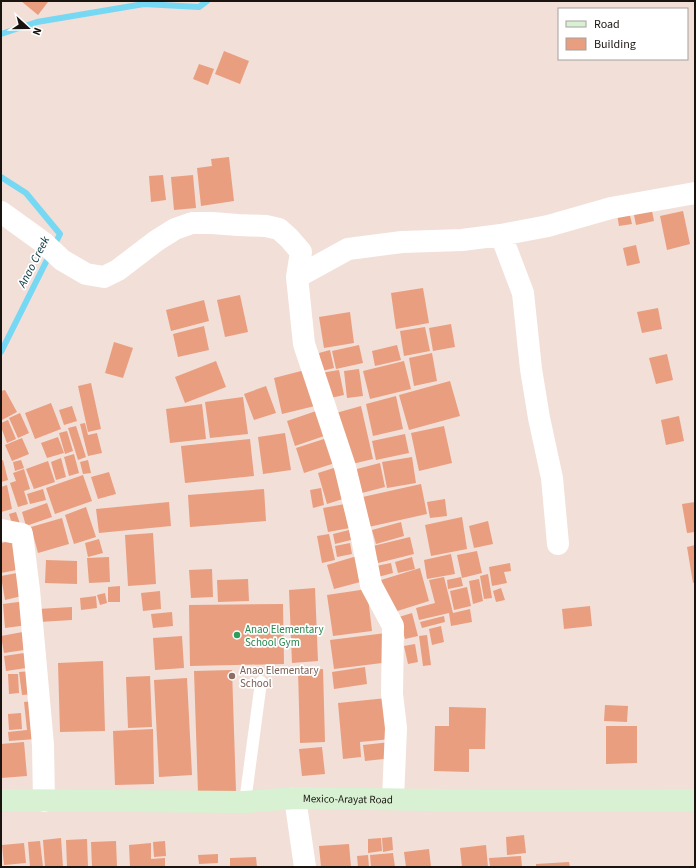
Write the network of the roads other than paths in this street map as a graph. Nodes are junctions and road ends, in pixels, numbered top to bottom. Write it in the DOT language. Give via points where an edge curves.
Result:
graph roads {
  1 [pos="695,194"];
  2 [pos="1,212"];
  3 [pos="501,235"];
  4 [pos="297,276"];
  5 [pos="1,530"];
  6 [pos="558,544"];
  7 [pos="261,682"];
  8 [pos="294,798"];
  9 [pos="394,799"];
  10 [pos="1,800"];
  11 [pos="695,800"];
  12 [pos="44,801"];
  13 [pos="245,802"];
  14 [pos="305,867"];
  1 -- 3 [label="street" via="611,208 548,226"];
  2 -- 4 [label="street" via="44,243 62,260 86,274 104,276 118,270 175,229 192,223 279,228 301,252"];
  3 -- 4 [label="street" via="462,240 402,242 348,249"];
  3 -- 6 [label="street" via="523,293 531,369 552,478"];
  4 -- 9 [label="street" via="304,344 345,467 371,585 393,626 392,694 396,728"];
  5 -- 12 [label="street" via="22,534 43,745"];
  7 -- 13 [label="lane"];
  8 -- 9 [label="main road, Mexico-Arayat Road"];
  8 -- 13 [label="main road, Mexico-Arayat Road"];
  8 -- 14 [label="street"];
  9 -- 11 [label="main road, Mexico-Arayat Road"];
  10 -- 12 [label="main road, Mexico-Arayat Road"];
  12 -- 13 [label="main road, Mexico-Arayat Road"];
}
